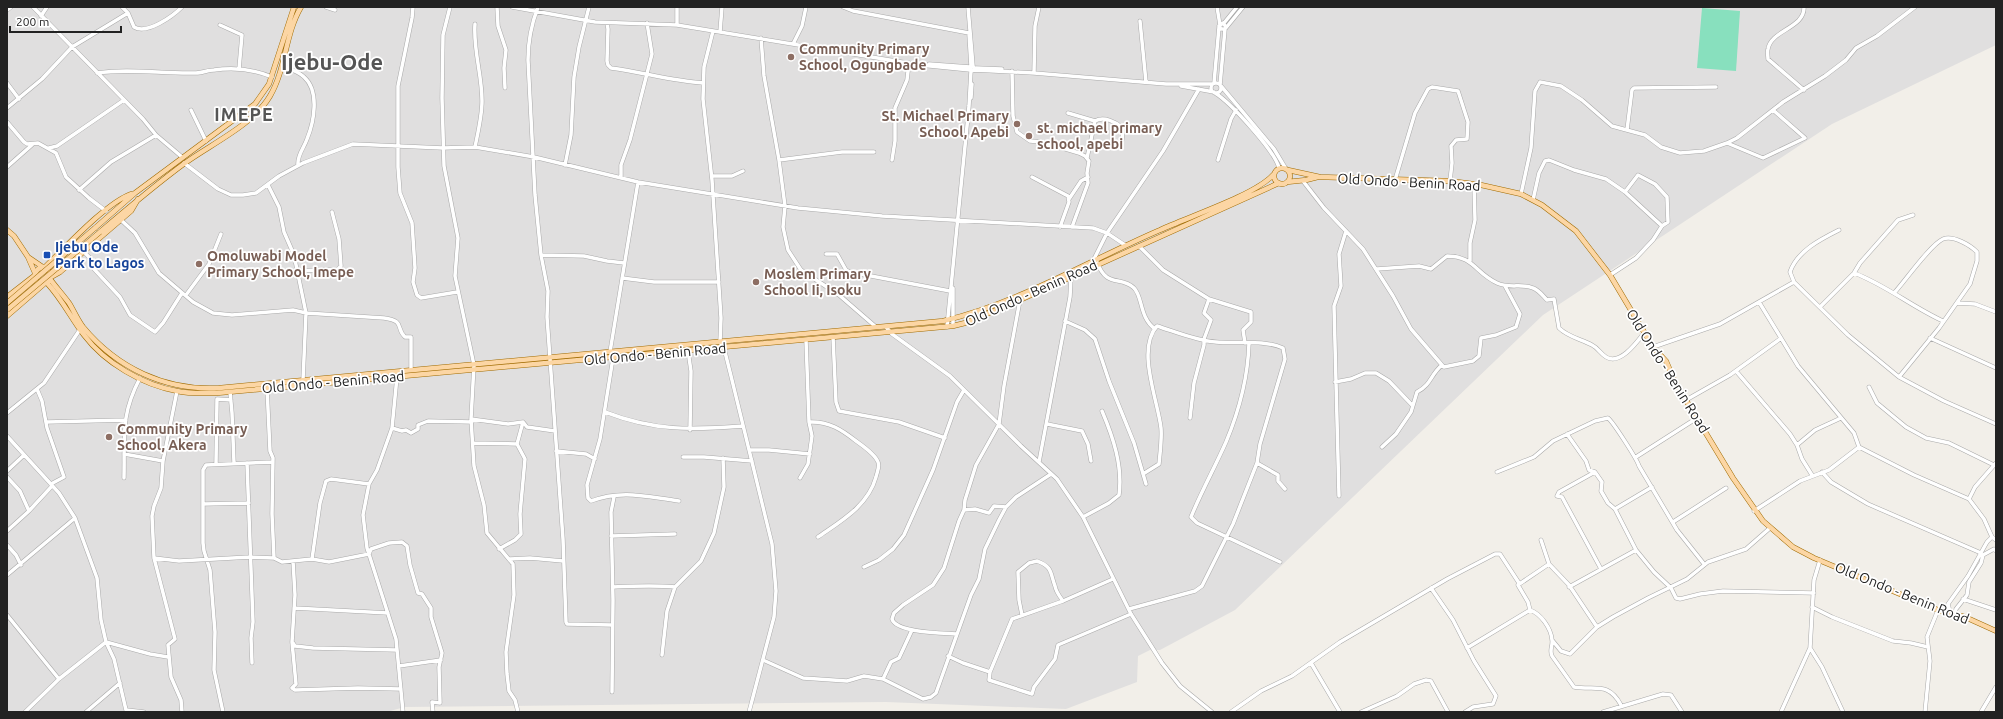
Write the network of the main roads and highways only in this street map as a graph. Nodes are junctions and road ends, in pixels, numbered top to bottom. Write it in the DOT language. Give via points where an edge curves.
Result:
graph roads {
  1 [pos="294,7"];
  2 [pos="301,7"];
  3 [pos="1287,169"];
  4 [pos="1273,174"];
  5 [pos="1320,177"];
  6 [pos="1287,182"];
  7 [pos="1279,183"];
  8 [pos="135,193"];
  9 [pos="139,198"];
  10 [pos="7,230"];
  11 [pos="28,256"];
  12 [pos="1096,261"];
  13 [pos="44,268"];
  14 [pos="34,274"];
  15 [pos="48,281"];
  16 [pos="7,297"];
  17 [pos="7,303"];
  18 [pos="7,310"];
  19 [pos="7,316"];
  20 [pos="81,328"];
  21 [pos="474,368"];
  22 [pos="309,382"];
  23 [pos="1996,631"];
  1 -- 8 [label="main road" via="272,77 262,96 255,104"];
  2 -- 9 [label="main road" via="294,20 282,66 270,96 238,128 184,163"];
  3 -- 4 [label="main road, Old Ondo - Benin Road" via="1279,168"];
  3 -- 5 [label="main road, Old Ondo - Benin Road"];
  3 -- 6 [label="main road" via="1290,177"];
  4 -- 7 [label="main road"];
  4 -- 12 [label="main road, Old Ondo - Benin Road" via="1253,190 1125,245"];
  5 -- 6 [label="main road, Old Ondo - Benin Road"];
  5 -- 23 [label="main road, Old Ondo - Benin Road" via="1450,181 1521,194 1533,200 1570,225 1610,275 1653,347 1666,361 1686,400 1754,511 1770,528 1793,547 1820,560 1938,610"];
  6 -- 7 [label="main road, Old Ondo - Benin Road"];
  7 -- 12 [label="main road, Old Ondo - Benin Road" via="1139,246"];
  8 -- 13 [label="main road" via="120,199"];
  8 -- 17 [label="main road, bridge"];
  9 -- 15 [label="main road" via="136,206"];
  9 -- 18 [label="main road, bridge"];
  10 -- 11 [label="main road"];
  11 -- 13 [label="main road"];
  11 -- 14 [label="main road"];
  12 -- 21 [label="main road, Old Ondo - Benin Road" via="980,311 925,324 550,357"];
  12 -- 21 [label="main road, Old Ondo - Benin Road" via="1071,278 950,327 552,364"];
  13 -- 14 [label="main road" via="38,269"];
  13 -- 15 [label="main road" via="50,272"];
  14 -- 15 [label="main road" via="37,282"];
  14 -- 16 [label="main road"];
  15 -- 19 [label="main road"];
  15 -- 20 [label="main road, Old Ondo - Benin Road"];
  20 -- 22 [label="main road, Old Ondo - Benin Road" via="120,361 149,377 172,385 201,389 303,380"];
  20 -- 22 [label="main road, Old Ondo - Benin Road" via="102,354 126,371 177,391 230,392"];
  21 -- 22 [label="main road, Old Ondo - Benin Road" via="398,377"];
  21 -- 22 [label="main road, Old Ondo - Benin Road" via="411,370"];
}
